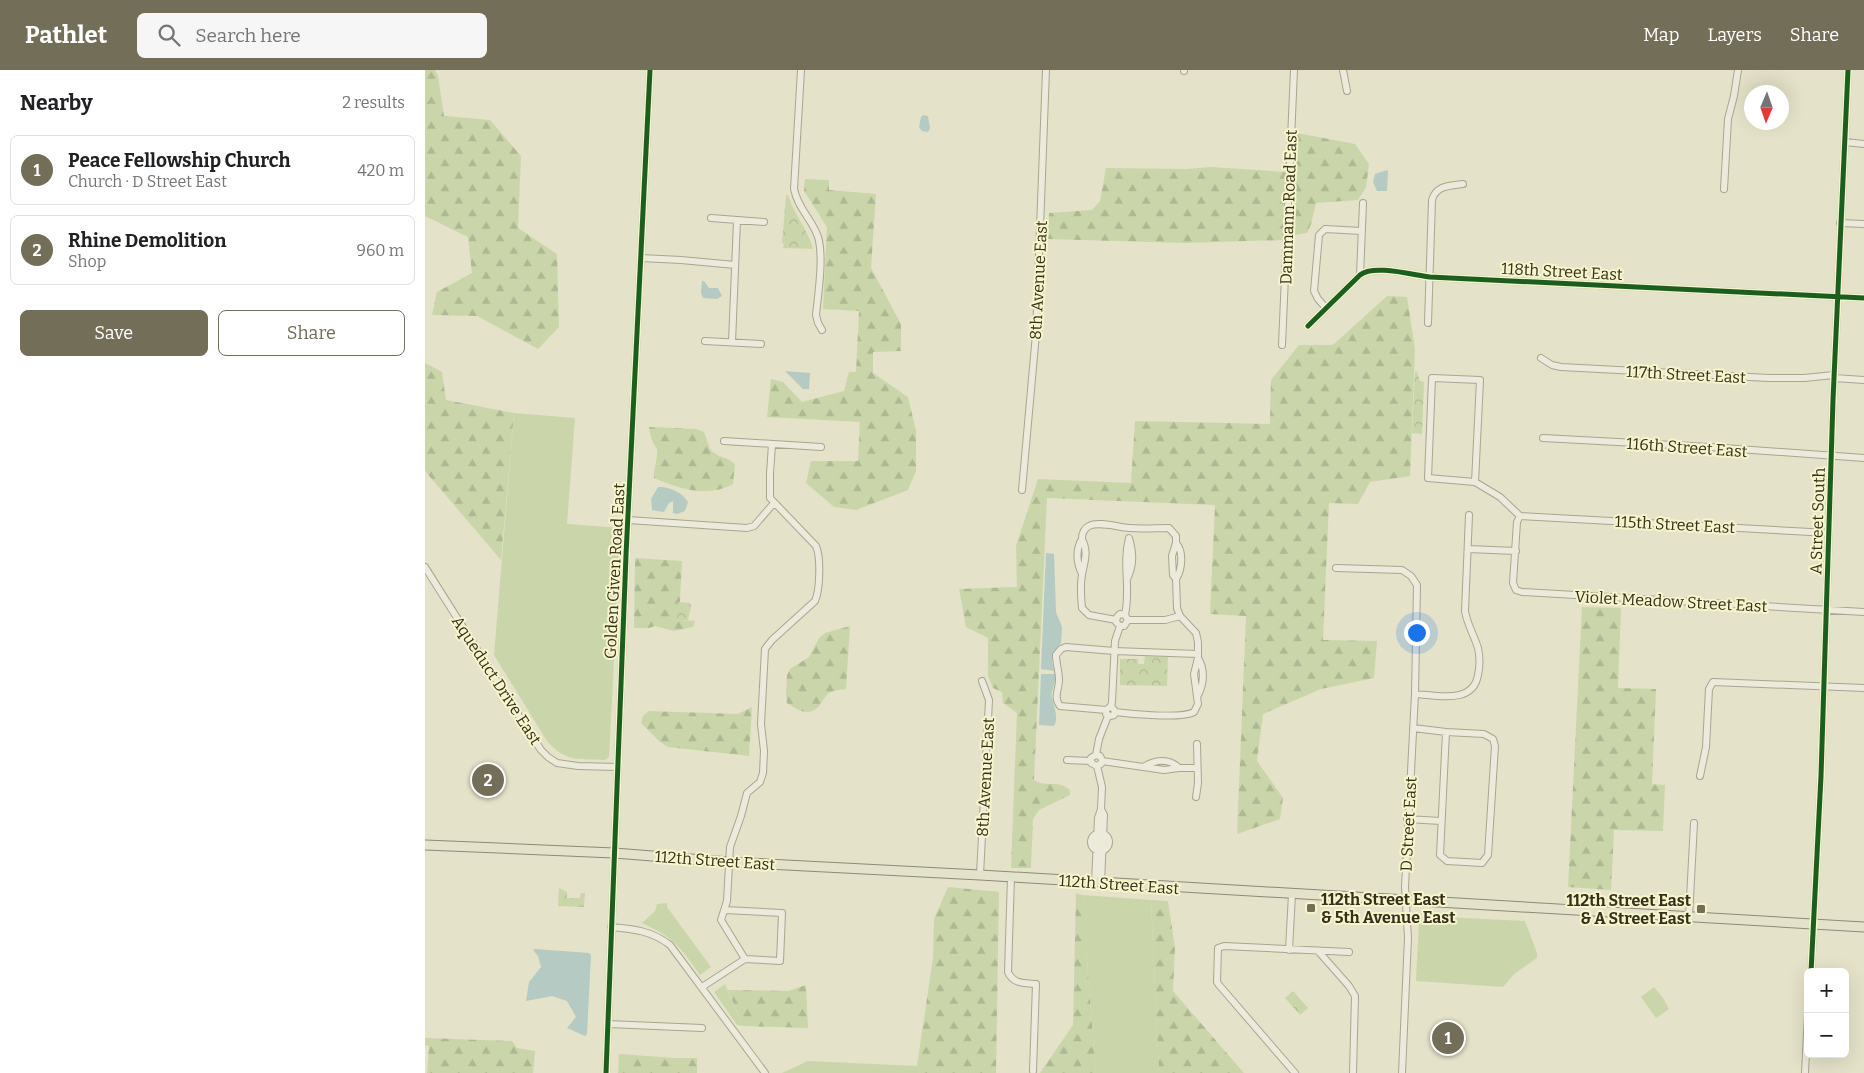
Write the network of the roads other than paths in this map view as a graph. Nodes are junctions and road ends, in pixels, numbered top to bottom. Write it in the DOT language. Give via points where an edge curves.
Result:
graph roads {
  1 [pos="650,70"];
  2 [pos="801,70"];
  3 [pos="1047,70"];
  4 [pos="1294,70"];
  5 [pos="1343,70"];
  6 [pos="1737,70"];
  7 [pos="1848,70"];
  8 [pos="1347,91"];
  9 [pos="1845,142"];
  10 [pos="1864,144"];
  11 [pos="1463,184"];
  12 [pos="1725,189"];
  13 [pos="1363,203"];
  14 [pos="711,218"];
  15 [pos="737,221"];
  16 [pos="763,222"];
  17 [pos="1840,223"];
  18 [pos="1864,224"];
  19 [pos="1362,231"];
  20 [pos="641,258"];
  21 [pos="735,265"];
  22 [pos="1360,275"];
  23 [pos="1430,278"];
  24 [pos="1837,297"];
  25 [pos="1864,298"];
  26 [pos="1326,308"];
  27 [pos="1428,323"];
  28 [pos="1308,326"];
  29 [pos="822,330"];
  30 [pos="705,341"];
  31 [pos="732,342"];
  32 [pos="761,344"];
  33 [pos="1282,345"];
  34 [pos="1541,358"];
  35 [pos="1834,376"];
  36 [pos="1864,380"];
  37 [pos="1543,438"];
  38 [pos="724,441"];
  39 [pos="772,444"];
  40 [pos="821,446"];
  41 [pos="1832,456"];
  42 [pos="1864,458"];
  43 [pos="1475,482"];
  44 [pos="1022,490"];
  45 [pos="775,504"];
  46 [pos="1469,515"];
  47 [pos="1520,516"];
  48 [pos="628,520"];
  49 [pos="1129,528"];
  50 [pos="1829,533"];
  51 [pos="1468,549"];
  52 [pos="1516,551"];
  53 [pos="425,567"];
  54 [pos="1336,568"];
  55 [pos="1827,610"];
  56 [pos="1864,612"];
  57 [pos="1180,616"];
  58 [pos="1127,617"];
  59 [pos="1118,623"];
  60 [pos="1114,651"];
  61 [pos="1198,656"];
  62 [pos="982,681"];
  63 [pos="1824,686"];
  64 [pos="1864,688"];
  65 [pos="1415,694"];
  66 [pos="1110,711"];
  67 [pos="1413,728"];
  68 [pos="1446,732"];
  69 [pos="1197,744"];
  70 [pos="1096,754"];
  71 [pos="1067,760"];
  72 [pos="1091,761"];
  73 [pos="1099,764"];
  74 [pos="618,767"];
  75 [pos="1197,768"];
  76 [pos="1700,776"];
  77 [pos="1196,797"];
  78 [pos="1407,819"];
  79 [pos="1441,821"];
  80 [pos="1694,823"];
  81 [pos="1100,833"];
  82 [pos="425,845"];
  83 [pos="1099,850"];
  84 [pos="614,853"];
  85 [pos="729,862"];
  86 [pos="980,875"];
  87 [pos="1011,877"];
  88 [pos="1098,882"];
  89 [pos="1292,894"];
  90 [pos="1406,901"];
  91 [pos="725,910"];
  92 [pos="1689,917"];
  93 [pos="1814,924"];
  94 [pos="611,927"];
  95 [pos="1864,927"];
  96 [pos="1289,950"];
  97 [pos="1319,952"];
  98 [pos="1349,952"];
  99 [pos="745,959"];
  100 [pos="1811,968"];
  101 [pos="705,985"];
  102 [pos="608,1024"];
  103 [pos="702,1028"];
  104 [pos="1806,1058"];
  105 [pos="1033,1070"];
  106 [pos="606,1073"];
  107 [pos="765,1073"];
  108 [pos="1295,1073"];
  109 [pos="1353,1073"];
  110 [pos="1402,1073"];
  111 [pos="1805,1073"];
  1 -- 20 [label="street, Golden Given Road East"];
  2 -- 29 [label="street" via="794,189 799,205 818,238 816,316"];
  3 -- 44 [label="street, 8th Avenue East" via="1036,334"];
  4 -- 33 [label="street, Dammann Road East"];
  5 -- 8 [label="street"];
  6 -- 12 [label="street" via="1728,119"];
  7 -- 9 [label="street, A Street South"];
  9 -- 10 [label="street"];
  9 -- 17 [label="street, A Street South"];
  11 -- 23 [label="street" via="1439,189 1433,195"];
  13 -- 19 [label="street"];
  14 -- 15 [label="street"];
  15 -- 16 [label="street"];
  15 -- 21 [label="street"];
  17 -- 18 [label="street"];
  17 -- 24 [label="street, A Street South"];
  19 -- 22 [label="street"];
  19 -- 26 [label="street" via="1325,229 1319,235 1314,291"];
  20 -- 21 [label="street"];
  20 -- 48 [label="street, Golden Given Road East"];
  21 -- 31 [label="street"];
  22 -- 23 [label="street, 118th Street East" via="1369,270"];
  22 -- 26 [label="street"];
  23 -- 24 [label="street, 118th Street East"];
  23 -- 27 [label="street"];
  24 -- 25 [label="street, 118th Street East"];
  24 -- 35 [label="street, A Street South"];
  26 -- 28 [label="street"];
  30 -- 31 [label="street"];
  31 -- 32 [label="street"];
  34 -- 35 [label="street, 117th Street East" via="1561,367 1769,378"];
  35 -- 36 [label="street, 117th Street East"];
  35 -- 41 [label="street, A Street South"];
  37 -- 41 [label="street, 116th Street East"];
  38 -- 39 [label="street"];
  39 -- 40 [label="street"];
  39 -- 45 [label="street" via="770,494"];
  41 -- 42 [label="street, 116th Street East"];
  41 -- 50 [label="street, A Street South"];
  43 -- 43 [label="street" via="1479,380 1432,378 1428,478"];
  43 -- 47 [label="street" via="1500,497"];
  45 -- 48 [label="street" via="754,526 747,528"];
  45 -- 85 [label="street" via="819,551 817,593 815,601 765,649 761,724 763,773 760,782 747,793 730,847"];
  46 -- 51 [label="street"];
  47 -- 50 [label="street, 115th Street East"];
  47 -- 52 [label="street"];
  48 -- 74 [label="street, Golden Given Road East"];
  49 -- 57 [label="street" via="1169,528 1174,533 1181,562 1175,601"];
  49 -- 58 [label="street" via="1133,554 1128,577"];
  49 -- 59 [label="street" via="1093,525 1084,529 1078,552 1082,608 1089,614"];
  50 -- 55 [label="street, A Street South"];
  51 -- 52 [label="street"];
  51 -- 65 [label="street" via="1465,611 1479,652 1475,685 1460,696"];
  52 -- 55 [label="street, Violet Meadow Street East" via="1513,583 1516,590 1522,592"];
  53 -- 74 [label="street, Aqueduct Drive East" via="539,748 564,765"];
  54 -- 65 [label="street, D Street East" via="1402,570 1411,576 1417,586"];
  55 -- 56 [label="street, Violet Meadow Street East"];
  55 -- 63 [label="street, A Street South"];
  57 -- 58 [label="street" via="1165,620"];
  57 -- 61 [label="street" via="1196,633"];
  58 -- 59 [label="street" via="1126,624"];
  58 -- 59 [label="street" via="1120,614"];
  59 -- 60 [label="street"];
  60 -- 61 [label="street"];
  60 -- 66 [label="street"];
  60 -- 66 [label="street" via="1066,647 1058,652 1056,660 1059,681 1055,698 1060,706"];
  61 -- 66 [label="street" via="1203,679 1198,708 1192,714 1148,715"];
  62 -- 86 [label="street, 8th Avenue East" via="989,700"];
  63 -- 64 [label="street"];
  63 -- 76 [label="street" via="1715,682 1710,686 1706,747"];
  63 -- 93 [label="street, A Street South"];
  65 -- 67 [label="street, D Street East"];
  66 -- 70 [label="street"];
  67 -- 68 [label="street"];
  67 -- 78 [label="street, D Street East"];
  68 -- 79 [label="street"];
  68 -- 79 [label="street" via="1484,734 1493,739 1487,859 1476,863 1443,858 1439,851"];
  69 -- 75 [label="street"];
  70 -- 72 [label="street"];
  70 -- 73 [label="street" via="1100,756"];
  71 -- 72 [label="street"];
  72 -- 73 [label="street"];
  73 -- 75 [label="street" via="1164,770"];
  73 -- 81 [label="street" via="1104,815"];
  74 -- 84 [label="street, Golden Given Road East"];
  75 -- 77 [label="street"];
  78 -- 79 [label="street"];
  78 -- 90 [label="street, D Street East"];
  80 -- 92 [label="street"];
  81 -- 83 [label="street" via="1091,841 1092,847"];
  81 -- 83 [label="street" via="1108,837 1109,842 1107,847"];
  82 -- 84 [label="main road, 112th Street East"];
  83 -- 88 [label="street"];
  84 -- 85 [label="main road, 112th Street East"];
  84 -- 94 [label="street, Golden Given Road East"];
  85 -- 86 [label="main road, 112th Street East"];
  85 -- 91 [label="street"];
  86 -- 87 [label="main road, 112th Street East"];
  87 -- 88 [label="main road, 112th Street East"];
  87 -- 105 [label="street" via="1008,972 1016,981 1036,984"];
  88 -- 89 [label="main road, 112th Street East"];
  89 -- 90 [label="main road, 112th Street East"];
  89 -- 96 [label="street"];
  90 -- 92 [label="main road, 112th Street East"];
  90 -- 110 [label="street, D Street East" via="1408,938"];
  91 -- 99 [label="street" via="723,923"];
  91 -- 99 [label="street" via="782,913 780,961"];
  92 -- 93 [label="main road, 112th Street East"];
  93 -- 95 [label="main road, 112th Street East"];
  93 -- 100 [label="street, A Street South"];
  94 -- 101 [label="street" via="657,935"];
  94 -- 102 [label="street, Golden Given Road East"];
  96 -- 97 [label="street"];
  96 -- 108 [label="street" via="1218,948 1217,982"];
  97 -- 98 [label="street"];
  97 -- 109 [label="street" via="1355,996"];
  99 -- 101 [label="street"];
  101 -- 107 [label="street"];
  102 -- 103 [label="street"];
  102 -- 106 [label="street, Golden Given Road East"];
  104 -- 111 [label="street"];
}
